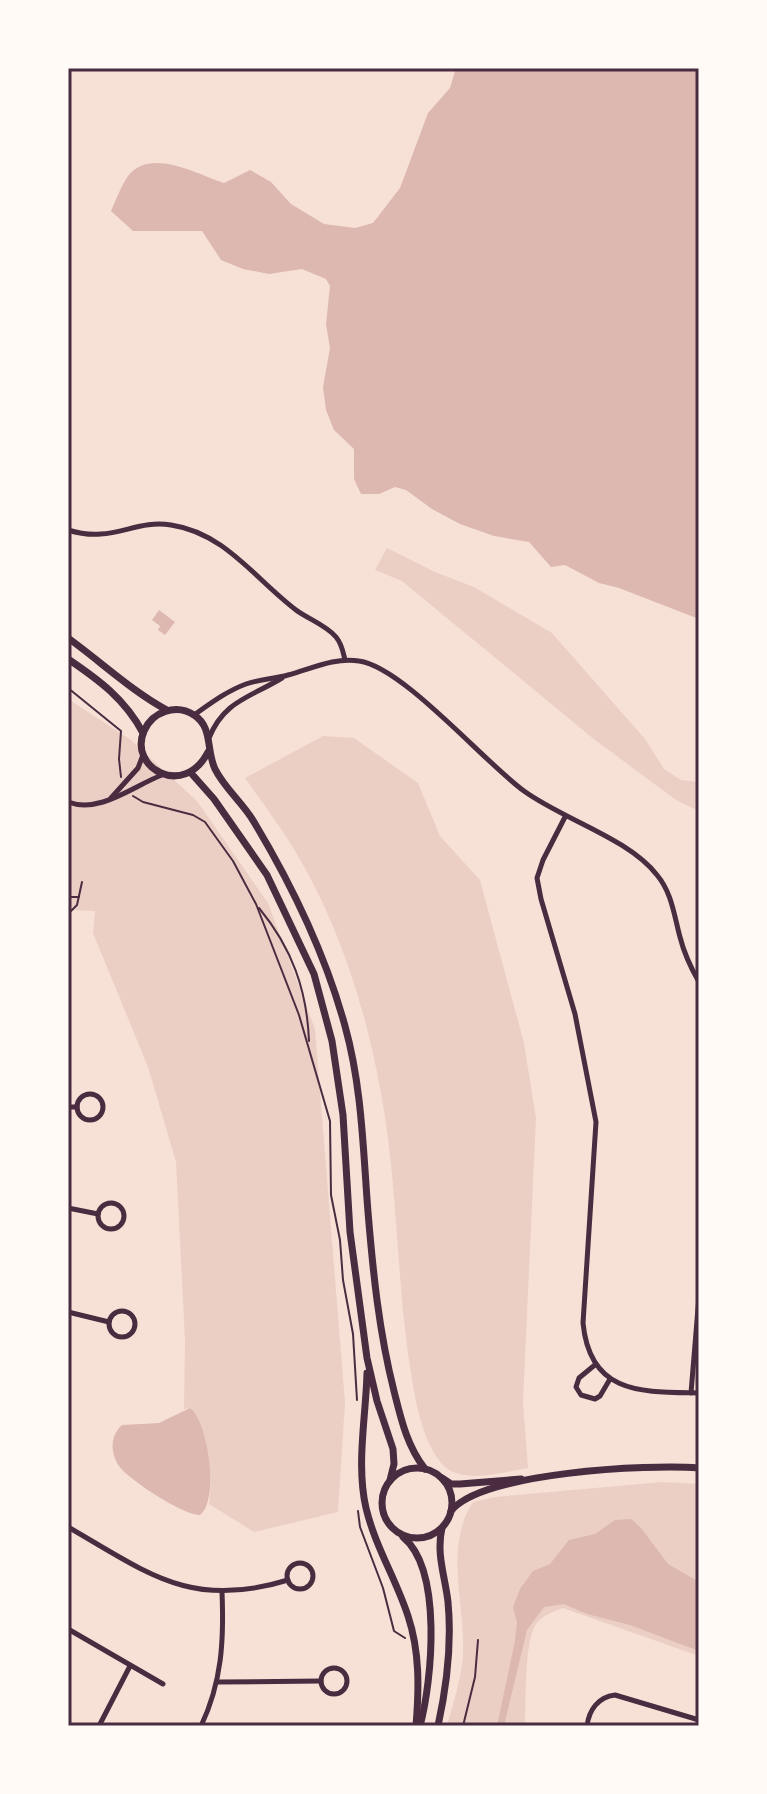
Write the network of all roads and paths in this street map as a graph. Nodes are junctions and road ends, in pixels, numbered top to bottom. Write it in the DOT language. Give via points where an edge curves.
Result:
graph roads {
  1 [pos="68,530"];
  2 [pos="68,638"];
  3 [pos="68,659"];
  4 [pos="345,660"];
  5 [pos="286,676"];
  6 [pos="68,688"];
  7 [pos="167,710"];
  8 [pos="194,715"];
  9 [pos="143,733"];
  10 [pos="209,738"];
  11 [pos="208,752"];
  12 [pos="144,754"];
  13 [pos="191,773"];
  14 [pos="163,774"];
  15 [pos="123,783"];
  16 [pos="129,791"];
  17 [pos="109,799"];
  18 [pos="68,802"];
  19 [pos="565,817"];
  20 [pos="82,882"];
  21 [pos="68,897"];
  22 [pos="80,897"];
  23 [pos="256,904"];
  24 [pos="68,914"];
  25 [pos="699,982"];
  26 [pos="309,1044"];
  27 [pos="68,1107"];
  28 [pos="77,1107"];
  29 [pos="68,1208"];
  30 [pos="98,1214"];
  31 [pos="699,1296"];
  32 [pos="68,1312"];
  33 [pos="109,1322"];
  34 [pos="367,1358"];
  35 [pos="596,1364"];
  36 [pos="610,1379"];
  37 [pos="691,1393"];
  38 [pos="699,1393"];
  39 [pos="357,1411"];
  40 [pos="699,1468"];
  41 [pos="425,1469"];
  42 [pos="442,1478"];
  43 [pos="527,1479"];
  44 [pos="390,1480"];
  45 [pos="357,1508"];
  46 [pos="451,1511"];
  47 [pos="68,1527"];
  48 [pos="442,1528"];
  49 [pos="398,1534"];
  50 [pos="288,1580"];
  51 [pos="222,1592"];
  52 [pos="68,1629"];
  53 [pos="405,1638"];
  54 [pos="478,1640"];
  55 [pos="130,1666"];
  56 [pos="321,1681"];
  57 [pos="218,1682"];
  58 [pos="163,1684"];
  59 [pos="699,1720"];
  60 [pos="99,1726"];
  61 [pos="201,1726"];
  62 [pos="418,1726"];
  63 [pos="438,1726"];
  64 [pos="463,1726"];
  65 [pos="587,1726"];
  1 -- 4 [label="street" via="104,535 164,524 194,531 236,556 298,612 334,634"];
  2 -- 7 [label="main road"];
  3 -- 9 [label="main road" via="124,702"];
  4 -- 5 [label="street"];
  4 -- 19 [label="street" via="367,662 393,677 511,781"];
  5 -- 8 [label="street" via="225,693"];
  5 -- 10 [label="street" via="225,710"];
  6 -- 15 [label="path" via="121,731"];
  7 -- 8 [label="main road"];
  7 -- 9 [label="main road" via="152,718"];
  8 -- 10 [label="main road"];
  9 -- 12 [label="main road"];
  10 -- 11 [label="main road"];
  11 -- 13 [label="main road"];
  11 -- 41 [label="main road" via="289,881 322,953 346,1028 362,1113 384,1352 405,1431"];
  12 -- 14 [label="main road"];
  12 -- 15 [label="street"];
  13 -- 14 [label="main road"];
  13 -- 34 [label="main road" via="267,875 314,974 332,1041 343,1115 350,1232"];
  14 -- 16 [label="street"];
  15 -- 17 [label="street"];
  16 -- 17 [label="street"];
  16 -- 23 [label="path" via="143,802 205,822"];
  17 -- 18 [label="street"];
  19 -- 25 [label="street" via="633,853 656,873"];
  19 -- 35 [label="street" via="537,878 575,1014 596,1122 583,1323"];
  20 -- 22 [label="path"];
  21 -- 22 [label="path"];
  22 -- 24 [label="path"];
  23 -- 26 [label="path"];
  23 -- 26 [label="path" via="290,953"];
  26 -- 39 [label="path" via="330,1121 331,1195 353,1334"];
  27 -- 28 [label="street"];
  28 -- 28 [label="street" via="83,1096 92,1094 103,1107 90,1120 79,1115"];
  29 -- 30 [label="street"];
  30 -- 30 [label="street" via="112,1203 120,1206 124,1217 116,1228 107,1228"];
  31 -- 37 [label="street"];
  32 -- 33 [label="street"];
  33 -- 33 [label="street" via="121,1311 129,1313 135,1325 121,1337 110,1331"];
  34 -- 44 [label="main road" via="393,1449"];
  34 -- 62 [label="main road" via="365,1505 409,1617 417,1652"];
  35 -- 36 [label="street"];
  35 -- 36 [label="street" via="579,1378 576,1387 581,1395 595,1399"];
  36 -- 37 [label="street" via="631,1390"];
  37 -- 38 [label="street"];
  40 -- 43 [label="main road" via="622,1468"];
  41 -- 42 [label="main road"];
  41 -- 44 [label="main road" via="412,1468"];
  42 -- 43 [label="main road" via="451,1484"];
  42 -- 46 [label="main road" via="449,1488"];
  43 -- 46 [label="main road" via="465,1498"];
  44 -- 49 [label="main road" via="381,1502"];
  45 -- 53 [label="path" via="394,1631"];
  46 -- 48 [label="main road"];
  47 -- 51 [label="street" via="167,1582"];
  48 -- 49 [label="main road" via="416,1539"];
  48 -- 63 [label="main road" via="439,1556 450,1639"];
  49 -- 62 [label="main road" via="420,1559 427,1589 431,1658 428,1696"];
  50 -- 50 [label="street" via="293,1564 312,1570 305,1588"];
  50 -- 51 [label="street"];
  51 -- 57 [label="street"];
  52 -- 55 [label="street"];
  54 -- 64 [label="path"];
  55 -- 58 [label="street"];
  55 -- 60 [label="street"];
  56 -- 56 [label="street" via="328,1669 336,1668 347,1681 334,1694"];
  56 -- 57 [label="street"];
  57 -- 61 [label="street"];
  59 -- 65 [label="street" via="615,1695 593,1708"];
}
